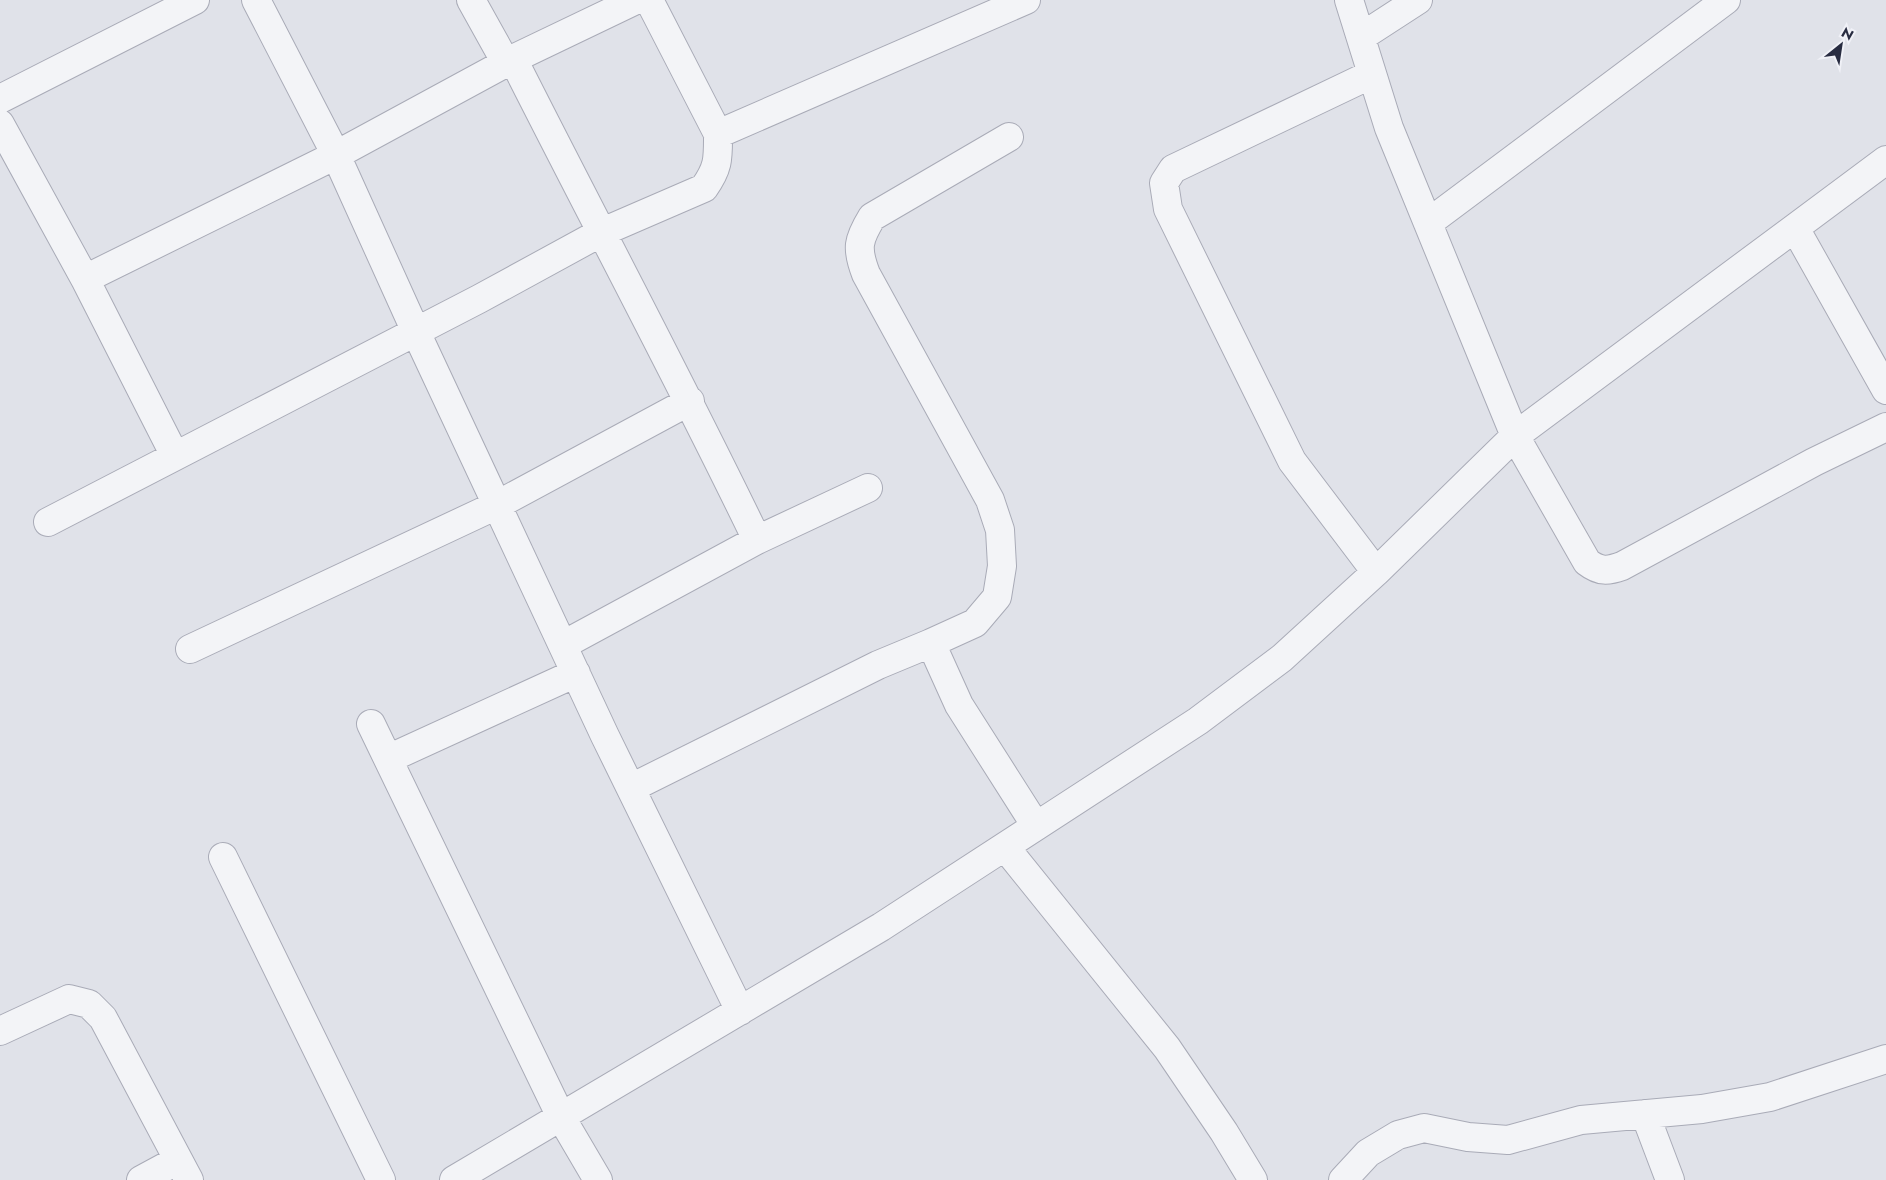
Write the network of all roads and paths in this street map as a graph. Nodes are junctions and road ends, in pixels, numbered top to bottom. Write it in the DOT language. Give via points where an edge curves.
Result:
graph roads {
  1 [pos="195,0"];
  2 [pos="256,0"];
  3 [pos="471,0"];
  4 [pos="636,0"];
  5 [pos="649,0"];
  6 [pos="1026,0"];
  7 [pos="1349,0"];
  8 [pos="1418,0"];
  9 [pos="1726,0"];
  10 [pos="1361,37"];
  11 [pos="509,61"];
  12 [pos="1372,74"];
  13 [pos="0,99"];
  14 [pos="0,124"];
  15 [pos="718,134"];
  16 [pos="1009,137"];
  17 [pos="336,155"];
  18 [pos="1886,160"];
  19 [pos="1428,223"];
  20 [pos="1795,228"];
  21 [pos="600,233"];
  22 [pos="85,279"];
  23 [pos="416,332"];
  24 [pos="1886,390"];
  25 [pos="690,401"];
  26 [pos="1886,427"];
  27 [pos="1515,436"];
  28 [pos="174,456"];
  29 [pos="868,488"];
  30 [pos="497,505"];
  31 [pos="48,522"];
  32 [pos="757,540"];
  33 [pos="1376,572"];
  34 [pos="931,643"];
  35 [pos="563,645"];
  36 [pos="190,649"];
  37 [pos="576,673"];
  38 [pos="371,724"];
  39 [pos="388,760"];
  40 [pos="631,788"];
  41 [pos="1036,826"];
  42 [pos="1005,847"];
  43 [pos="223,857"];
  44 [pos="740,1011"];
  45 [pos="0,1030"];
  46 [pos="1886,1059"];
  47 [pos="1646,1114"];
  48 [pos="561,1117"];
  49 [pos="184,1170"];
  50 [pos="141,1180"];
  51 [pos="381,1180"];
  52 [pos="454,1180"];
  53 [pos="598,1180"];
  54 [pos="1253,1180"];
  55 [pos="1343,1180"];
  56 [pos="1670,1180"];
  1 -- 13 [label="street"];
  2 -- 17 [label="street"];
  3 -- 11 [label="street"];
  4 -- 11 [label="street"];
  5 -- 15 [label="street"];
  6 -- 15 [label="street"];
  7 -- 10 [label="street"];
  8 -- 10 [label="street"];
  9 -- 19 [label="street"];
  10 -- 12 [label="street"];
  11 -- 17 [label="street"];
  11 -- 21 [label="street"];
  12 -- 19 [label="street" via="1389,128"];
  12 -- 33 [label="street" via="1173,169 1164,183 1168,209 1292,461"];
  14 -- 22 [label="street"];
  15 -- 21 [label="street" via="718,161 704,188"];
  16 -- 34 [label="street" via="872,217 862,234 858,255 990,500 1000,530 1002,566 997,597 975,623"];
  17 -- 22 [label="street"];
  17 -- 23 [label="street"];
  18 -- 20 [label="street"];
  19 -- 27 [label="street"];
  20 -- 24 [label="street"];
  20 -- 27 [label="street"];
  21 -- 23 [label="street"];
  21 -- 25 [label="street"];
  22 -- 28 [label="street"];
  23 -- 28 [label="street"];
  23 -- 30 [label="street"];
  25 -- 30 [label="street"];
  25 -- 32 [label="street"];
  26 -- 27 [label="street" via="1606,572 1587,562"];
  27 -- 33 [label="street"];
  28 -- 31 [label="street"];
  29 -- 32 [label="street"];
  30 -- 35 [label="street"];
  30 -- 36 [label="street"];
  32 -- 35 [label="street"];
  33 -- 41 [label="street" via="1282,658 1206,715"];
  34 -- 40 [label="street" via="878,665"];
  34 -- 41 [label="street" via="959,705"];
  35 -- 37 [label="street"];
  37 -- 39 [label="street"];
  37 -- 40 [label="street"];
  38 -- 39 [label="street"];
  39 -- 48 [label="street"];
  40 -- 44 [label="street"];
  41 -- 42 [label="street"];
  42 -- 44 [label="street" via="881,927"];
  42 -- 54 [label="street" via="1167,1048"];
  43 -- 51 [label="street"];
  44 -- 48 [label="street"];
  45 -- 49 [label="street" via="69,999 89,1004 103,1018"];
  46 -- 47 [label="street" via="1770,1097 1702,1109"];
  47 -- 55 [label="street" via="1581,1120 1508,1140 1468,1137 1424,1128 1398,1135 1368,1153"];
  47 -- 56 [label="street"];
  48 -- 52 [label="street"];
  48 -- 53 [label="street"];
  49 -- 50 [label="street"];
}
